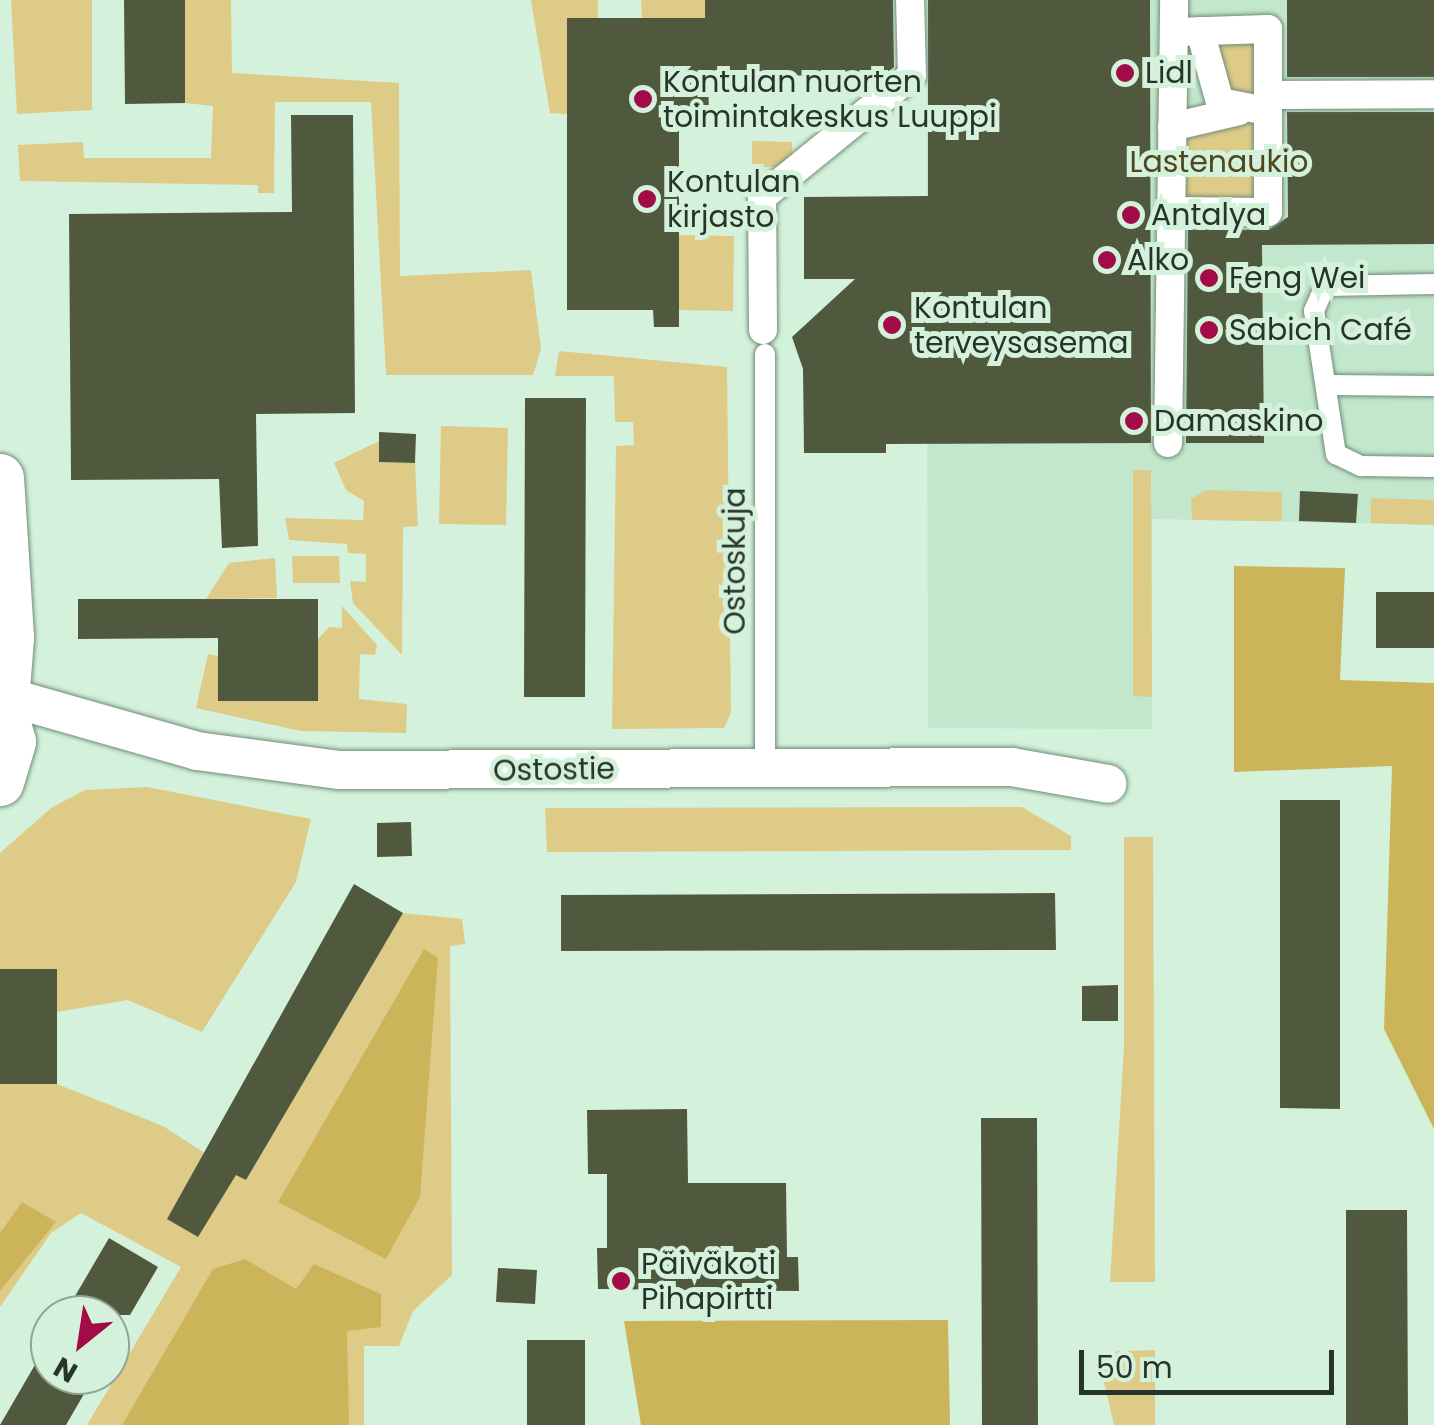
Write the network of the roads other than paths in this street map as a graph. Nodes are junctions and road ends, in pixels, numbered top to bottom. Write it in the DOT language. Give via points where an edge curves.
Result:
graph roads {
  1 [pos="910,0"];
  2 [pos="1174,0"];
  3 [pos="1187,31"];
  4 [pos="1434,94"];
  5 [pos="1258,106"];
  6 [pos="1172,128"];
  7 [pos="1171,211"];
  8 [pos="1434,284"];
  9 [pos="764,342"];
  10 [pos="1330,385"];
  11 [pos="1434,386"];
  12 [pos="1168,443"];
  13 [pos="1434,467"];
  14 [pos="0,478"];
  15 [pos="4,709"];
  16 [pos="765,768"];
  17 [pos="0,782"];
  18 [pos="1108,784"];
  1 -- 9 [label="street" via="912,75 762,196"];
  2 -- 3 [label="street"];
  3 -- 5 [label="street" via="1220,102"];
  3 -- 5 [label="street" via="1268,29"];
  3 -- 6 [label="street"];
  4 -- 5 [label="street"];
  5 -- 6 [label="street"];
  5 -- 7 [label="street" via="1272,214"];
  6 -- 7 [label="street"];
  7 -- 12 [label="street"];
  8 -- 10 [label="lane" via="1326,286 1314,310"];
  9 -- 16 [label="lane, Ostoskuja"];
  10 -- 11 [label="lane"];
  10 -- 13 [label="lane" via="1336,454 1361,466"];
  14 -- 15 [label="street"];
  15 -- 16 [label="street, Ostostie" via="197,751 340,770"];
  15 -- 17 [label="street" via="12,742"];
  16 -- 18 [label="street, Ostostie" via="1012,767"];
}
